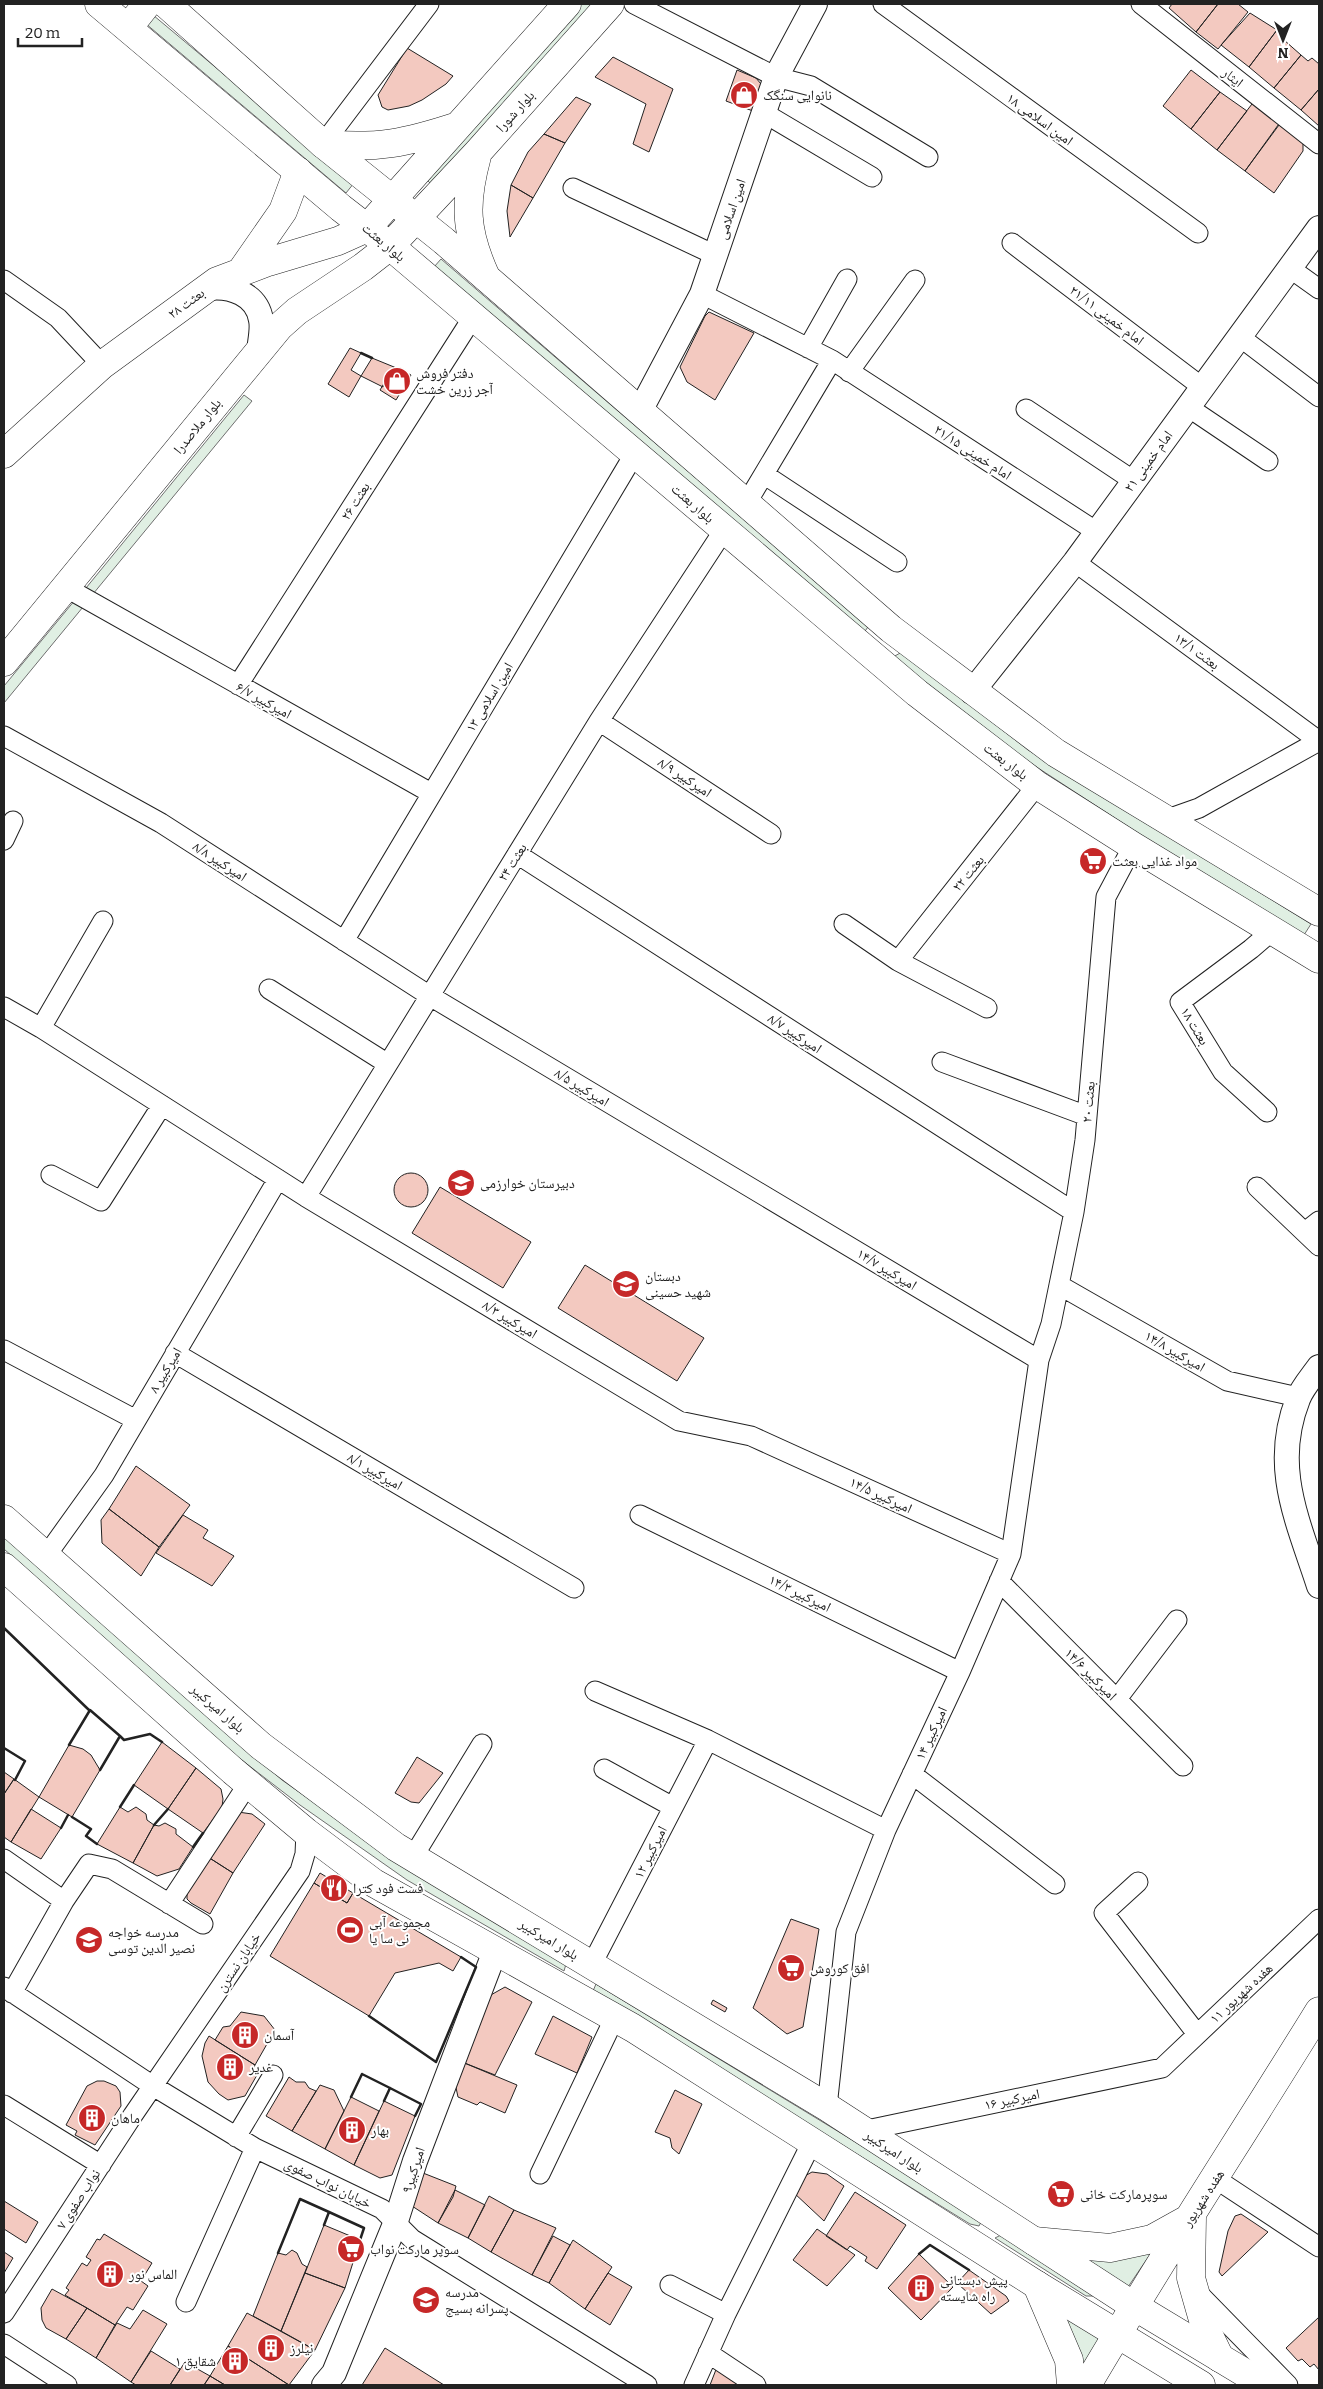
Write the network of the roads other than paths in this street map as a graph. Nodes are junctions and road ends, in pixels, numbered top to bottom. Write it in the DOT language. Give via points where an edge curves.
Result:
graph roads {
  1 [pos="99,4"];
  2 [pos="147,4"];
  3 [pos="166,4"];
  4 [pos="429,4"];
  5 [pos="567,4"];
  6 [pos="610,4"];
  7 [pos="634,4"];
  8 [pos="815,4"];
  9 [pos="883,4"];
  10 [pos="1144,6"];
  11 [pos="128,28"];
  12 [pos="776,77"];
  13 [pos="764,113"];
  14 [pos="460,126"];
  15 [pos="323,144"];
  16 [pos="1319,144"];
  17 [pos="478,152"];
  18 [pos="928,157"];
  19 [pos="298,171"];
  20 [pos="872,176"];
  21 [pos="573,188"];
  22 [pos="395,199"];
  23 [pos="417,218"];
  24 [pos="367,228"];
  25 [pos="1319,228"];
  26 [pos="1198,234"];
  27 [pos="1012,243"];
  28 [pos="390,246"];
  29 [pos="715,255"];
  30 [pos="1291,269"];
  31 [pos="242,270"];
  32 [pos="486,277"];
  33 [pos="847,279"];
  34 [pos="915,280"];
  35 [pos="5,281"];
  36 [pos="208,288"];
  37 [pos="1319,289"];
  38 [pos="702,294"];
  39 [pos="467,326"];
  40 [pos="1240,337"];
  41 [pos="808,348"];
  42 [pos="260,351"];
  43 [pos="832,360"];
  44 [pos="102,365"];
  45 [pos="849,372"];
  46 [pos="1202,387"];
  47 [pos="1319,397"];
  48 [pos="1188,407"];
  49 [pos="1026,409"];
  50 [pos="640,411"];
  51 [pos="635,453"];
  52 [pos="4,454"];
  53 [pos="1268,461"];
  54 [pos="765,475"];
  55 [pos="1134,481"];
  56 [pos="746,504"];
  57 [pos="724,530"];
  58 [pos="1097,532"];
  59 [pos="897,562"];
  60 [pos="1075,562"];
  61 [pos="65,587"];
  62 [pos="4,662"];
  63 [pos="238,686"];
  64 [pos="972,692"];
  65 [pos="599,721"];
  66 [pos="4,736"];
  67 [pos="1319,741"];
  68 [pos="1037,785"];
  69 [pos="431,793"];
  70 [pos="1165,820"];
  71 [pos="13,821"];
  72 [pos="771,834"];
  73 [pos="4,840"];
  74 [pos="1133,846"];
  75 [pos="517,854"];
  76 [pos="1319,912"];
  77 [pos="103,921"];
  78 [pos="844,924"];
  79 [pos="1272,931"];
  80 [pos="344,941"];
  81 [pos="1318,956"];
  82 [pos="898,961"];
  83 [pos="269,988"];
  84 [pos="430,996"];
  85 [pos="4,1007"];
  86 [pos="988,1008"];
  87 [pos="41,1028"];
  88 [pos="942,1062"];
  89 [pos="388,1064"];
  90 [pos="162,1105"];
  91 [pos="1267,1112"];
  92 [pos="1087,1116"];
  93 [pos="50,1175"];
  94 [pos="734,1178"];
  95 [pos="278,1179"];
  96 [pos="1257,1187"];
  97 [pos="306,1197"];
  98 [pos="1074,1212"];
  99 [pos="1312,1226"];
  100 [pos="1319,1246"];
  101 [pos="1059,1285"];
  102 [pos="4,1350"];
  103 [pos="175,1353"];
  104 [pos="1039,1360"];
  105 [pos="1319,1367"];
  106 [pos="1298,1397"];
  107 [pos="136,1420"];
  108 [pos="751,1436"];
  109 [pos="640,1515"];
  110 [pos="4,1519"];
  111 [pos="1010,1554"];
  112 [pos="46,1556"];
  113 [pos="4,1567"];
  114 [pos="999,1581"];
  115 [pos="1319,1586"];
  116 [pos="574,1588"];
  117 [pos="1177,1620"];
  118 [pos="960,1672"];
  119 [pos="595,1691"];
  120 [pos="1117,1700"];
  121 [pos="708,1740"];
  122 [pos="482,1744"];
  123 [pos="1183,1766"];
  124 [pos="604,1769"];
  125 [pos="912,1774"];
  126 [pos="248,1784"];
  127 [pos="673,1807"];
  128 [pos="886,1830"];
  129 [pos="306,1832"];
  130 [pos="413,1857"];
  131 [pos="4,1859"];
  132 [pos="1138,1882"];
  133 [pos="1055,1884"];
  134 [pos="64,1901"];
  135 [pos="169,1904"];
  136 [pos="1319,1918"];
  137 [pos="203,1924"];
  138 [pos="495,1951"];
  139 [pos="592,1964"];
  140 [pos="8,1990"];
  141 [pos="1318,2014"];
  142 [pos="614,2017"];
  143 [pos="1197,2034"];
  144 [pos="1162,2068"];
  145 [pos="273,2075"];
  146 [pos="153,2086"];
  147 [pos="4,2105"];
  148 [pos="827,2107"];
  149 [pos="862,2131"];
  150 [pos="236,2137"];
  151 [pos="812,2142"];
  152 [pos="254,2148"];
  153 [pos="101,2165"];
  154 [pos="540,2174"];
  155 [pos="1216,2178"];
  156 [pos="990,2213"];
  157 [pos="1192,2217"];
  158 [pos="396,2224"];
  159 [pos="967,2240"];
  160 [pos="1034,2241"];
  161 [pos="1319,2247"];
  162 [pos="670,2285"];
  163 [pos="1037,2285"];
  164 [pos="1193,2288"];
  165 [pos="186,2302"];
  166 [pos="1134,2306"];
  167 [pos="4,2313"];
  168 [pos="726,2314"];
  169 [pos="1117,2334"];
  170 [pos="4,2344"];
  171 [pos="708,2353"];
  172 [pos="1220,2358"];
  173 [pos="626,2380"];
  174 [pos="67,2385"];
  175 [pos="324,2385"];
  176 [pos="647,2385"];
  177 [pos="694,2385"];
  178 [pos="756,2385"];
  179 [pos="1071,2385"];
  180 [pos="1087,2385"];
  181 [pos="1200,2385"];
  182 [pos="1264,2385"];
  183 [pos="1288,2385"];
  1 -- 11 [label="main road, بلوار بعثت"];
  2 -- 11 [label="main road"];
  3 -- 15 [label="main road"];
  4 -- 15 [label="street"];
  5 -- 14 [label="main road"];
  6 -- 17 [label="main road, بلوار شورا"];
  7 -- 12 [label="street"];
  8 -- 12 [label="street, امین اسلامی"];
  9 -- 26 [label="street, امین اسلامی ۱۸"];
  10 -- 16 [label="street, ایثار"];
  11 -- 19 [label="main road, بلوار بعثت"];
  12 -- 13 [label="street, امین اسلامی"];
  12 -- 18 [label="street" via="811,86"];
  13 -- 20 [label="street"];
  13 -- 29 [label="street, امین اسلامی"];
  14 -- 15 [label="main road" via="394,144 351,147"];
  14 -- 22 [label="main road"];
  15 -- 22 [label="main road"];
  17 -- 23 [label="main road, بلوار شورا"];
  17 -- 32 [label="main road" via="469,185 468,220 474,250"];
  19 -- 24 [label="main road, بلوار بعثت"];
  19 -- 31 [label="main road" via="283,211"];
  21 -- 29 [label="street"];
  22 -- 23 [label="main road"];
  22 -- 24 [label="main road, بعثت ۲۸"];
  23 -- 28 [label="main road, بلوار ملاصدرا"];
  23 -- 32 [label="main road"];
  24 -- 28 [label="main road, بلوار بعثت"];
  24 -- 31 [label="main road, بعثت ۲۸" via="338,241"];
  25 -- 30 [label="street, امام خمینی ۲۱"];
  27 -- 46 [label="street, امام خمینی ۲۱/۱۱"];
  28 -- 39 [label="main road, بلوار بعثت"];
  28 -- 42 [label="main road, بلوار ملاصدرا" via="297,311"];
  29 -- 38 [label="street, امین اسلامی"];
  30 -- 37 [label="street"];
  30 -- 40 [label="street, امام خمینی ۲۱"];
  31 -- 36 [label="main road, بعثت ۲۸"];
  32 -- 50 [label="main road"];
  33 -- 41 [label="street"];
  34 -- 45 [label="street"];
  35 -- 44 [label="street" via="58,318"];
  36 -- 42 [label="street" via="224,286 257,304 262,321"];
  36 -- 44 [label="main road, بعثت ۲۸"];
  38 -- 41 [label="street, امام خمینی ۲۱/۱۵"];
  38 -- 50 [label="street, امین اسلامی"];
  39 -- 51 [label="main road, بلوار بعثت"];
  39 -- 63 [label="street, بعثت ۲۶"];
  40 -- 46 [label="street, امام خمینی ۲۱"];
  40 -- 47 [label="street"];
  41 -- 43 [label="street, امام خمینی ۲۱/۱۵"];
  42 -- 61 [label="main road, بلوار ملاصدرا"];
  43 -- 45 [label="street, امام خمینی ۲۱/۱۵"];
  43 -- 54 [label="street"];
  44 -- 52 [label="main road, بعثت ۲۸"];
  45 -- 58 [label="street, امام خمینی ۲۱/۱۵"];
  46 -- 48 [label="street, امام خمینی ۲۱"];
  48 -- 53 [label="street"];
  48 -- 55 [label="street, امام خمینی ۲۱"];
  49 -- 55 [label="street"];
  50 -- 56 [label="main road"];
  51 -- 57 [label="main road, بلوار بعثت"];
  51 -- 69 [label="street, امین اسلامی ۱۳"];
  54 -- 56 [label="street"];
  54 -- 59 [label="street"];
  55 -- 58 [label="street, امام خمینی ۲۱"];
  56 -- 64 [label="main road" via="891,629"];
  57 -- 65 [label="street, بعثت ۲۴"];
  57 -- 68 [label="main road, بلوار بعثت" via="916,693"];
  58 -- 60 [label="street, امام خمینی ۲۱"];
  60 -- 64 [label="street, امام خمینی ۲۱"];
  60 -- 67 [label="street, بعثت ۱۳/۱"];
  61 -- 62 [label="main road, بلوار ملاصدرا"];
  61 -- 63 [label="street, امیرکبیر ۶/۷"];
  63 -- 69 [label="street, امیرکبیر ۶/۷"];
  64 -- 70 [label="main road" via="1056,753"];
  65 -- 72 [label="street, امیرکبیر ۸/۹"];
  65 -- 75 [label="street, بعثت ۲۴"];
  66 -- 80 [label="street, امیرکبیر ۸/۸" via="161,824"];
  67 -- 70 [label="street" via="1199,808"];
  68 -- 74 [label="main road, بلوار بعثت"];
  68 -- 82 [label="street, بعثت ۲۲"];
  69 -- 80 [label="street, امین اسلامی ۱۳"];
  70 -- 76 [label="main road"];
  71 -- 73 [label="street"];
  74 -- 79 [label="main road, بلوار بعثت"];
  74 -- 92 [label="street, بعثت ۲۰" via="1106,898"];
  75 -- 84 [label="street, بعثت ۲۴"];
  75 -- 98 [label="street, امیرکبیر ۸/۷"];
  77 -- 87 [label="street"];
  78 -- 82 [label="street"];
  79 -- 81 [label="main road, بلوار بعثت"];
  79 -- 91 [label="street, بعثت ۱۸" via="1180,1002 1223,1072"];
  80 -- 84 [label="street, امیرکبیر ۸/۸"];
  82 -- 86 [label="street"];
  83 -- 89 [label="street"];
  84 -- 89 [label="street, بعثت ۲۴"];
  84 -- 94 [label="street, امیرکبیر ۸/۵"];
  85 -- 87 [label="street, امیرکبیر ۸/۳"];
  87 -- 90 [label="street, امیرکبیر ۸/۳"];
  88 -- 92 [label="street"];
  89 -- 97 [label="street, بعثت ۲۴"];
  90 -- 93 [label="street" via="101,1201"];
  90 -- 95 [label="street, امیرکبیر ۸/۳"];
  92 -- 98 [label="street, بعثت ۲۰"];
  94 -- 104 [label="street, امیرکبیر ۱۴/۷"];
  95 -- 97 [label="street, امیرکبیر ۸/۳"];
  95 -- 103 [label="street, امیرکبیر ۸"];
  96 -- 99 [label="street"];
  97 -- 108 [label="street, امیرکبیر ۸/۳" via="678,1421"];
  98 -- 101 [label="street, بعثت ۲۰"];
  99 -- 100 [label="street"];
  101 -- 104 [label="street, بعثت ۲۰"];
  101 -- 106 [label="street, امیرکبیر ۱۴/۸" via="1227,1381"];
  102 -- 107 [label="street"];
  103 -- 107 [label="street, امیرکبیر ۸"];
  103 -- 116 [label="street, امیرکبیر ۸/۱"];
  104 -- 111 [label="street, امیرکبیر ۱۴"];
  105 -- 106 [label="street"];
  106 -- 115 [label="street" via="1286,1437 1289,1496"];
  107 -- 112 [label="street, امیرکبیر ۸" via="104,1475"];
  108 -- 111 [label="street, امیرکبیر ۱۴/۵"];
  109 -- 118 [label="street, امیرکبیر ۱۴/۳"];
  110 -- 112 [label="main road, بلوار امیرکبیر"];
  111 -- 114 [label="street, امیرکبیر ۱۴"];
  112 -- 130 [label="main road, بلوار امیرکبیر" via="262,1746"];
  113 -- 126 [label="main road"];
  114 -- 118 [label="street, امیرکبیر ۱۴"];
  114 -- 120 [label="street, امیرکبیر ۱۴/۶"];
  117 -- 120 [label="street"];
  118 -- 125 [label="street, امیرکبیر ۱۴"];
  119 -- 121 [label="street"];
  120 -- 123 [label="street, امیرکبیر ۱۴/۶"];
  121 -- 127 [label="street, امیرکبیر ۱۲"];
  121 -- 128 [label="street"];
  122 -- 130 [label="street"];
  124 -- 127 [label="street"];
  125 -- 128 [label="street, امیرکبیر ۱۴"];
  125 -- 133 [label="street"];
  126 -- 129 [label="main road"];
  126 -- 135 [label="street"];
  127 -- 139 [label="street, امیرکبیر ۱۲"];
  128 -- 148 [label="street, امیرکبیر ۱۴" via="846,1932"];
  129 -- 138 [label="main road" via="374,1883"];
  129 -- 146 [label="street, خیابان نسترن" via="300,1871"];
  130 -- 139 [label="main road, بلوار امیرکبیر"];
  131 -- 134 [label="street"];
  132 -- 143 [label="street" via="1104,1913"];
  134 -- 135 [label="street" via="89,1864 112,1869"];
  134 -- 140 [label="street"];
  135 -- 137 [label="street"];
  136 -- 143 [label="street, هفده شهریور ۱۱"];
  138 -- 142 [label="main road"];
  138 -- 158 [label="street, امیرکبیر۹" via="415,2161"];
  139 -- 148 [label="main road, بلوار امیرکبیر"];
  140 -- 146 [label="street, خیابان نواب صفوی"];
  141 -- 155 [label="main road, هفده شهریور"];
  142 -- 151 [label="main road"];
  142 -- 154 [label="street"];
  143 -- 144 [label="street, هفده شهریور ۱۱"];
  144 -- 149 [label="street, امیرکبیر ۱۶"];
  145 -- 150 [label="street"];
  146 -- 150 [label="street, خیابان نواب صفوی"];
  146 -- 153 [label="street, نواب صفوی ۷"];
  147 -- 153 [label="street"];
  148 -- 149 [label="main road, بلوار امیرکبیر"];
  149 -- 156 [label="main road, بلوار امیرکبیر"];
  150 -- 152 [label="street, خیابان نواب صفوی"];
  151 -- 159 [label="main road"];
  151 -- 168 [label="street"];
  152 -- 158 [label="street, خیابان نواب صفوی" via="382,2209"];
  152 -- 165 [label="street"];
  153 -- 167 [label="street, نواب صفوی ۷"];
  155 -- 157 [label="main road, هفده شهریور"];
  155 -- 161 [label="street"];
  156 -- 159 [label="main road" via="993,2224 989,2235 979,2241"];
  156 -- 160 [label="main road, بلوار امیرکبیر"];
  157 -- 160 [label="main road" via="1152,2239 1110,2248"];
  157 -- 164 [label="main road"];
  157 -- 166 [label="main road, هفده شهریور"];
  158 -- 173 [label="street, خیابان نواب صفوی" via="412,2239"];
  158 -- 175 [label="street, امیرکبیر۹" via="334,2373"];
  159 -- 163 [label="main road"];
  160 -- 166 [label="main road, بلوار امیرکبیر"];
  162 -- 168 [label="street"];
  163 -- 169 [label="main road"];
  163 -- 179 [label="main road" via="1069,2360"];
  164 -- 172 [label="main road" via="1205,2327"];
  164 -- 183 [label="street"];
  166 -- 169 [label="main road, هفده شهریور"];
  166 -- 172 [label="main road, بلوار امیرکبیر"];
  168 -- 171 [label="street"];
  169 -- 180 [label="main road, هفده شهریور"];
  169 -- 181 [label="main road"];
  170 -- 174 [label="street"];
  171 -- 177 [label="street"];
  171 -- 178 [label="street"];
  172 -- 182 [label="main road, بلوار امیرکبیر"];
  173 -- 176 [label="street, خیابان نواب صفوی"];
}
